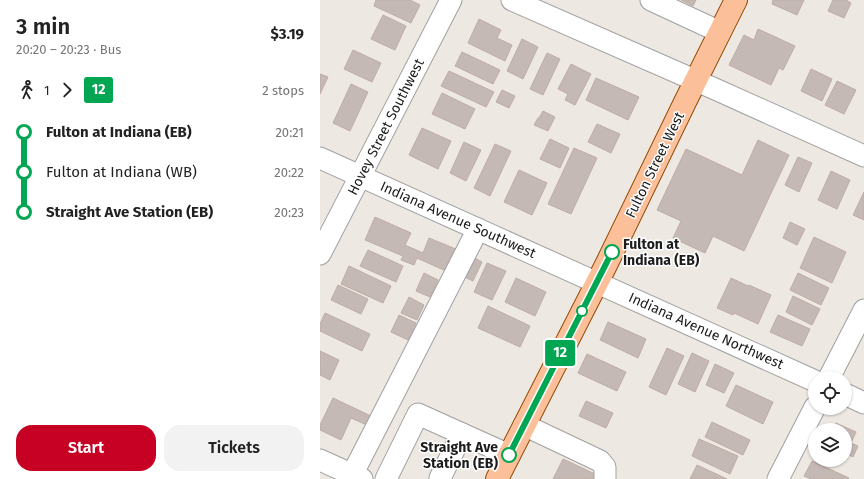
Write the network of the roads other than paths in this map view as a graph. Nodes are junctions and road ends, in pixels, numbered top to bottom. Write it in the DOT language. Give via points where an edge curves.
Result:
graph roads {
  1 [pos="451,0"];
  2 [pos="512,0"];
  3 [pos="651,0"];
  4 [pos="736,0"];
  5 [pos="720,32"];
  6 [pos="696,80"];
  7 [pos="864,156"];
  8 [pos="320,158"];
  9 [pos="360,176"];
  10 [pos="478,229"];
  11 [pos="320,254"];
  12 [pos="596,282"];
  13 [pos="864,310"];
  14 [pos="834,371"];
  15 [pos="808,378"];
  16 [pos="852,397"];
  17 [pos="864,403"];
  18 [pos="811,415"];
  19 [pos="524,425"];
  20 [pos="462,434"];
  21 [pos="509,455"];
  22 [pos="320,460"];
  23 [pos="357,477"];
  24 [pos="440,478"];
  25 [pos="386,479"];
  26 [pos="497,479"];
  27 [pos="605,479"];
  28 [pos="778,479"];
  1 -- 9 [label="street, Hovey Street Southwest"];
  2 -- 6 [label="street"];
  3 -- 5 [label="street"];
  4 -- 5 [label="main road, Fulton Street West"];
  5 -- 6 [label="main road, Fulton Street West"];
  6 -- 7 [label="street"];
  6 -- 12 [label="main road, Fulton Street West"];
  8 -- 9 [label="street, Indiana Avenue Southwest"];
  9 -- 10 [label="street, Indiana Avenue Southwest"];
  9 -- 11 [label="street, Hovey Street Southwest"];
  10 -- 12 [label="street, Indiana Avenue Southwest"];
  10 -- 23 [label="street"];
  12 -- 15 [label="street, Indiana Avenue Northwest"];
  12 -- 19 [label="main road, Fulton Street West"];
  13 -- 14 [label="street"];
  16 -- 17 [label="street"];
  18 -- 28 [label="street"];
  19 -- 21 [label="main road, Fulton Street West"];
  19 -- 27 [label="street" via="600,461 605,467"];
  20 -- 21 [label="street"];
  20 -- 24 [label="street"];
  20 -- 25 [label="street" via="418,414"];
  21 -- 26 [label="main road, Fulton Street West"];
  22 -- 23 [label="street"];
}
